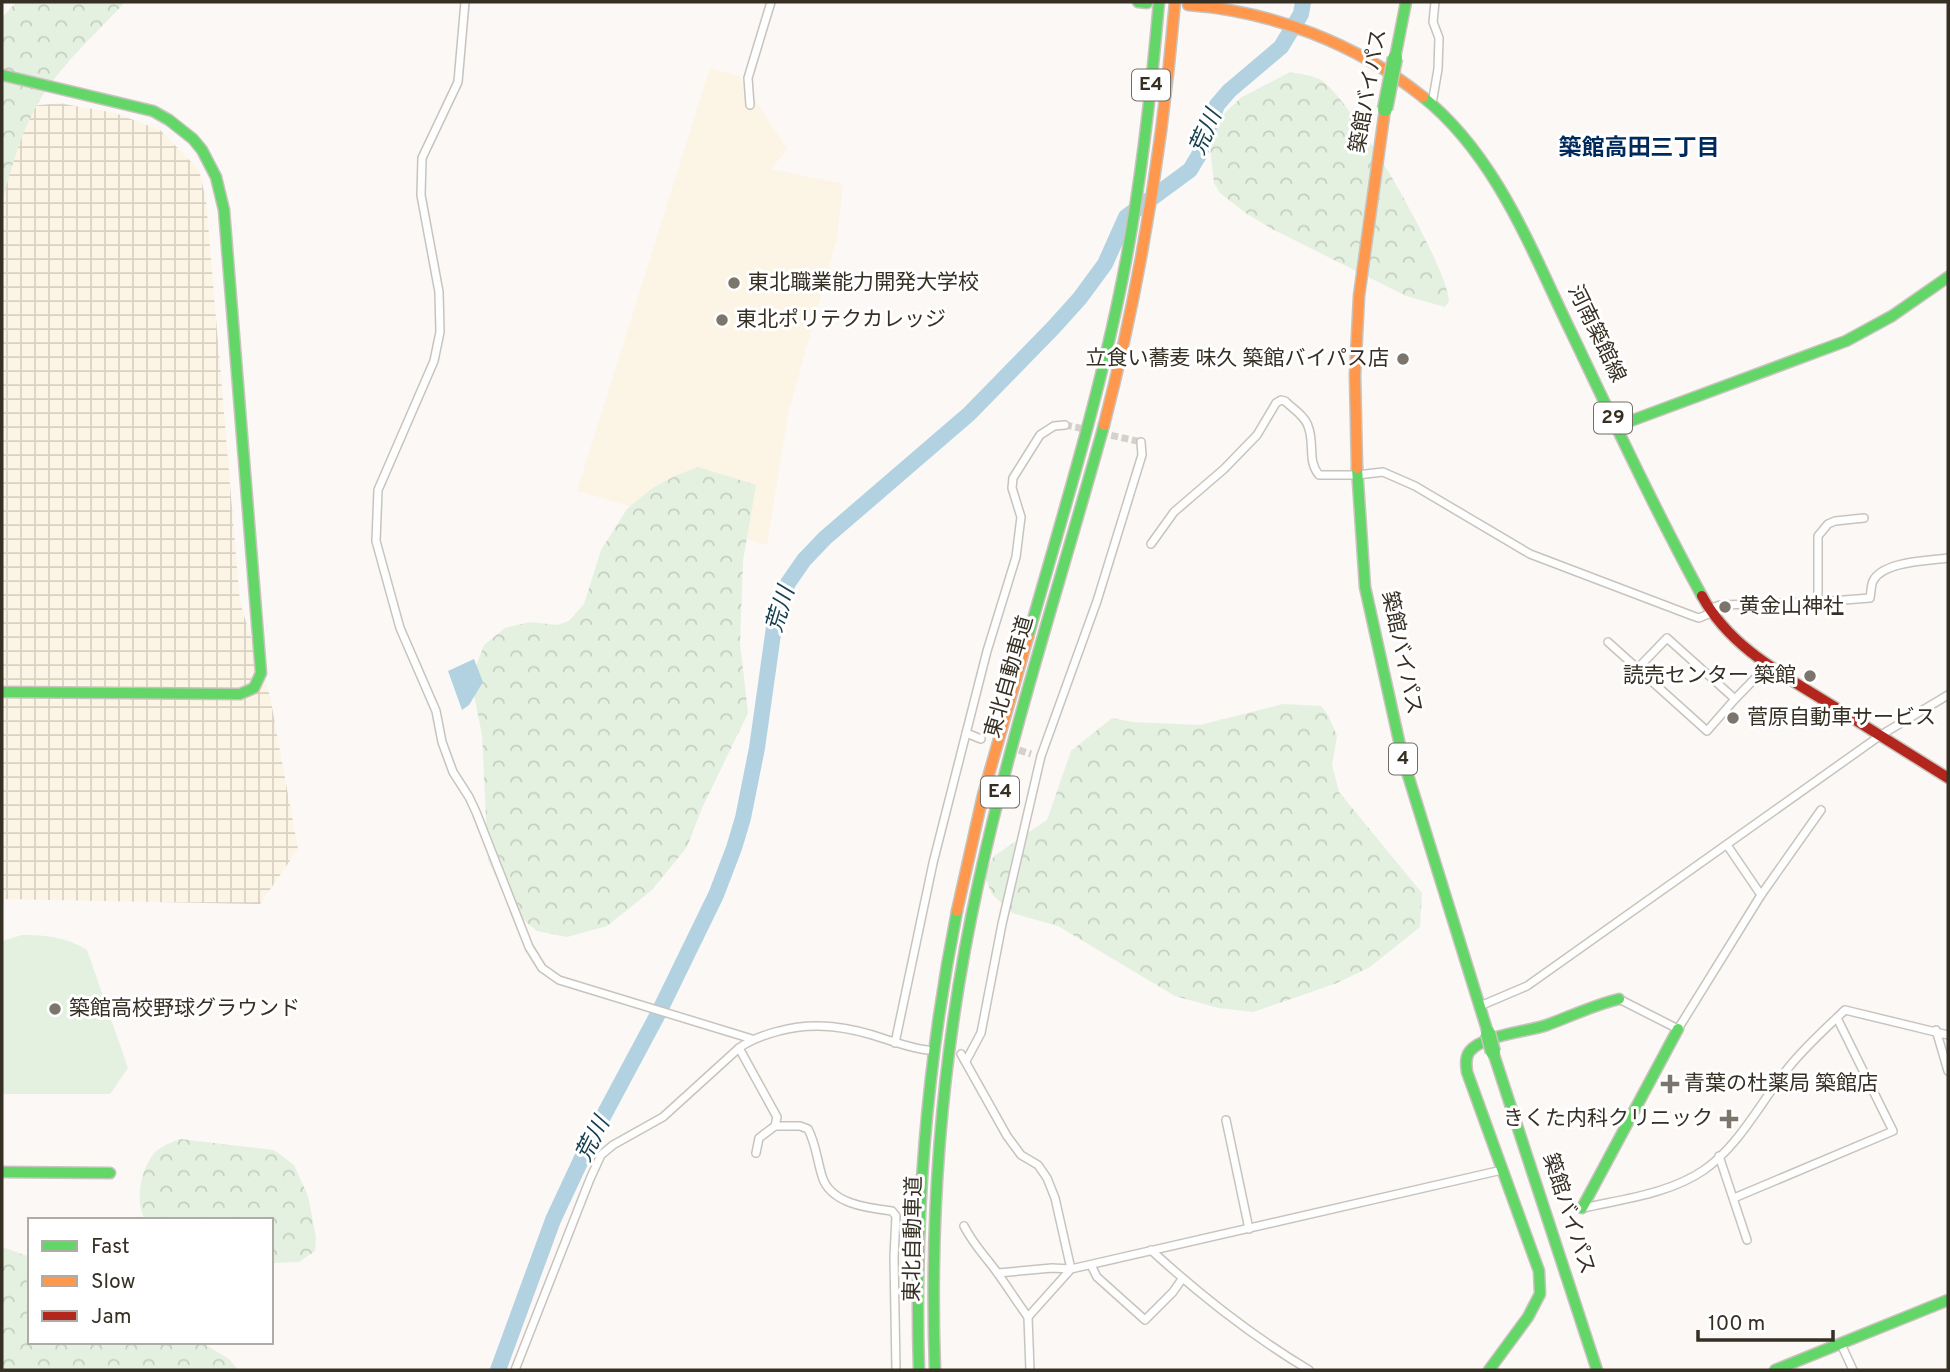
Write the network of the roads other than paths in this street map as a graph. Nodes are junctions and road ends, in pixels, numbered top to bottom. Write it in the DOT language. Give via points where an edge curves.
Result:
graph roads {
  1 [pos="465,2"];
  2 [pos="771,2"];
  3 [pos="1148,2"];
  4 [pos="1406,2"];
  5 [pos="1435,2"];
  6 [pos="1182,3"];
  7 [pos="1205,3"];
  8 [pos="2,75"];
  9 [pos="1432,104"];
  10 [pos="750,105"];
  11 [pos="1947,281"];
  12 [pos="1065,425"];
  13 [pos="1617,426"];
  14 [pos="1141,442"];
  15 [pos="1357,475"];
  16 [pos="1864,518"];
  17 [pos="1151,544"];
  18 [pos="1948,558"];
  19 [pos="1818,602"];
  20 [pos="1710,611"];
  21 [pos="1608,642"];
  22 [pos="1768,665"];
  23 [pos="1637,669"];
  24 [pos="2,692"];
  25 [pos="1948,695"];
  26 [pos="1734,699"];
  27 [pos="966,733"];
  28 [pos="1881,735"];
  29 [pos="981,738"];
  30 [pos="1031,754"];
  31 [pos="1041,756"];
  32 [pos="1948,778"];
  33 [pos="1821,810"];
  34 [pos="1727,845"];
  35 [pos="1761,895"];
  36 [pos="1619,999"];
  37 [pos="1480,1006"];
  38 [pos="1837,1018"];
  39 [pos="1678,1029"];
  40 [pos="1936,1030"];
  41 [pos="1948,1035"];
  42 [pos="749,1038"];
  43 [pos="895,1043"];
  44 [pos="739,1048"];
  45 [pos="927,1050"];
  46 [pos="1948,1071"];
  47 [pos="1226,1120"];
  48 [pos="775,1126"];
  49 [pos="757,1153"];
  50 [pos="1719,1156"];
  51 [pos="1502,1170"];
  52 [pos="2,1171"];
  53 [pos="110,1173"];
  54 [pos="1734,1198"];
  55 [pos="1582,1208"];
  56 [pos="964,1226"];
  57 [pos="1249,1229"];
  58 [pos="1747,1240"];
  59 [pos="1151,1250"];
  60 [pos="1091,1265"];
  61 [pos="1071,1269"];
  62 [pos="998,1273"];
  63 [pos="1182,1279"];
  64 [pos="1948,1300"];
  65 [pos="1028,1317"];
  66 [pos="1840,1344"];
  67 [pos="515,1370"];
  68 [pos="896,1370"];
  69 [pos="919,1370"];
  70 [pos="935,1370"];
  71 [pos="1030,1370"];
  72 [pos="1310,1370"];
  73 [pos="1489,1370"];
  74 [pos="1597,1370"];
  75 [pos="1775,1370"];
  76 [pos="1853,1370"];
  1 -- 42 [label="street" via="458,82 422,158 421,195 439,292 440,332 434,361 378,489 376,541 400,628 436,711 453,772 476,812 529,947 542,968 559,980"];
  2 -- 10 [label="street" via="748,78"];
  3 -- 69 [label="main road, 東北自動車道 / E4" via="1142,168 1130,240 1103,367 979,811 943,980 922,1163"];
  4 -- 15 [label="main road, 築館バイパス / 4, bridge" via="1385,109 1359,296"];
  5 -- 9 [label="street" via="1433,22 1439,48"];
  6 -- 7 [label="main road, 河南築館線 / 29"];
  6 -- 70 [label="main road, 東北自動車道 / E4" via="1147,227 1117,369 994,813 958,983 937,1164"];
  7 -- 9 [label="main road, 河南築館線 / 29" via="1244,10 1307,32 1405,81"];
  8 -- 24 [label="main road" via="153,111 194,138 209,159 224,210 261,673 254,688 240,694"];
  9 -- 13 [label="main road, 河南築館線 / 29" via="1492,176 1514,214"];
  11 -- 13 [label="main road" via="1846,341"];
  12 -- 27 [label="street" via="1040,435 1013,478 1020,517 1016,557"];
  13 -- 20 [label="main road, 河南築館線 / 29"];
  14 -- 31 [label="street" via="1142,455 1097,601"];
  15 -- 17 [label="street" via="1319,475 1312,461 1308,426 1281,400 1257,435 1174,512"];
  15 -- 20 [label="street" via="1383,472 1530,554 1699,618"];
  15 -- 37 [label="main road, 築館バイパス / 4" via="1365,587 1403,759"];
  16 -- 19 [label="street" via="1835,521 1818,536"];
  18 -- 19 [label="street" via="1881,571 1870,598"];
  19 -- 20 [label="street" via="1720,604"];
  20 -- 22 [label="main road, 河南築館線 / 29" via="1735,640"];
  21 -- 23 [label="street"];
  22 -- 26 [label="street"];
  22 -- 28 [label="main road, 河南築館線 / 29"];
  23 -- 26 [label="street" via="1667,638"];
  23 -- 26 [label="street" via="1707,731"];
  25 -- 28 [label="street"];
  27 -- 29 [label="street"];
  27 -- 43 [label="street"];
  28 -- 32 [label="main road, 河南築館線 / 29"];
  28 -- 34 [label="street"];
  30 -- 31 [label="street"];
  31 -- 61 [label="street" via="981,1033 964,1058 1007,1136 1047,1178"];
  33 -- 35 [label="street"];
  34 -- 35 [label="street"];
  34 -- 37 [label="street" via="1527,986"];
  35 -- 39 [label="street"];
  36 -- 39 [label="street"];
  36 -- 51 [label="main road" via="1480,1043 1470,1051 1466,1072"];
  37 -- 74 [label="main road, 築館バイパス / 4, bridge"];
  38 -- 40 [label="street" via="1845,1010"];
  38 -- 50 [label="street" via="1789,1066"];
  38 -- 54 [label="street" via="1893,1131"];
  39 -- 55 [label="main road"];
  40 -- 41 [label="street"];
  40 -- 46 [label="street"];
  42 -- 43 [label="street" via="823,1024"];
  42 -- 44 [label="street"];
  43 -- 45 [label="street"];
  44 -- 48 [label="street" via="777,1117"];
  44 -- 67 [label="street" via="663,1116 601,1155"];
  47 -- 57 [label="street"];
  48 -- 49 [label="street" via="759,1138"];
  48 -- 68 [label="street" via="808,1129 829,1191 896,1216"];
  50 -- 54 [label="street"];
  50 -- 55 [label="street" via="1665,1189"];
  51 -- 57 [label="street"];
  51 -- 73 [label="main road" via="1539,1271 1540,1294"];
  52 -- 53 [label="main road"];
  54 -- 58 [label="street"];
  56 -- 62 [label="street"];
  57 -- 59 [label="street"];
  59 -- 60 [label="street"];
  59 -- 63 [label="street"];
  60 -- 61 [label="street"];
  60 -- 63 [label="street" via="1097,1277 1145,1320"];
  61 -- 62 [label="street"];
  61 -- 65 [label="street"];
  62 -- 65 [label="street"];
  63 -- 72 [label="street" via="1262,1342"];
  64 -- 66 [label="main road"];
  65 -- 71 [label="street"];
  66 -- 75 [label="main road"];
  66 -- 76 [label="street"];
}
